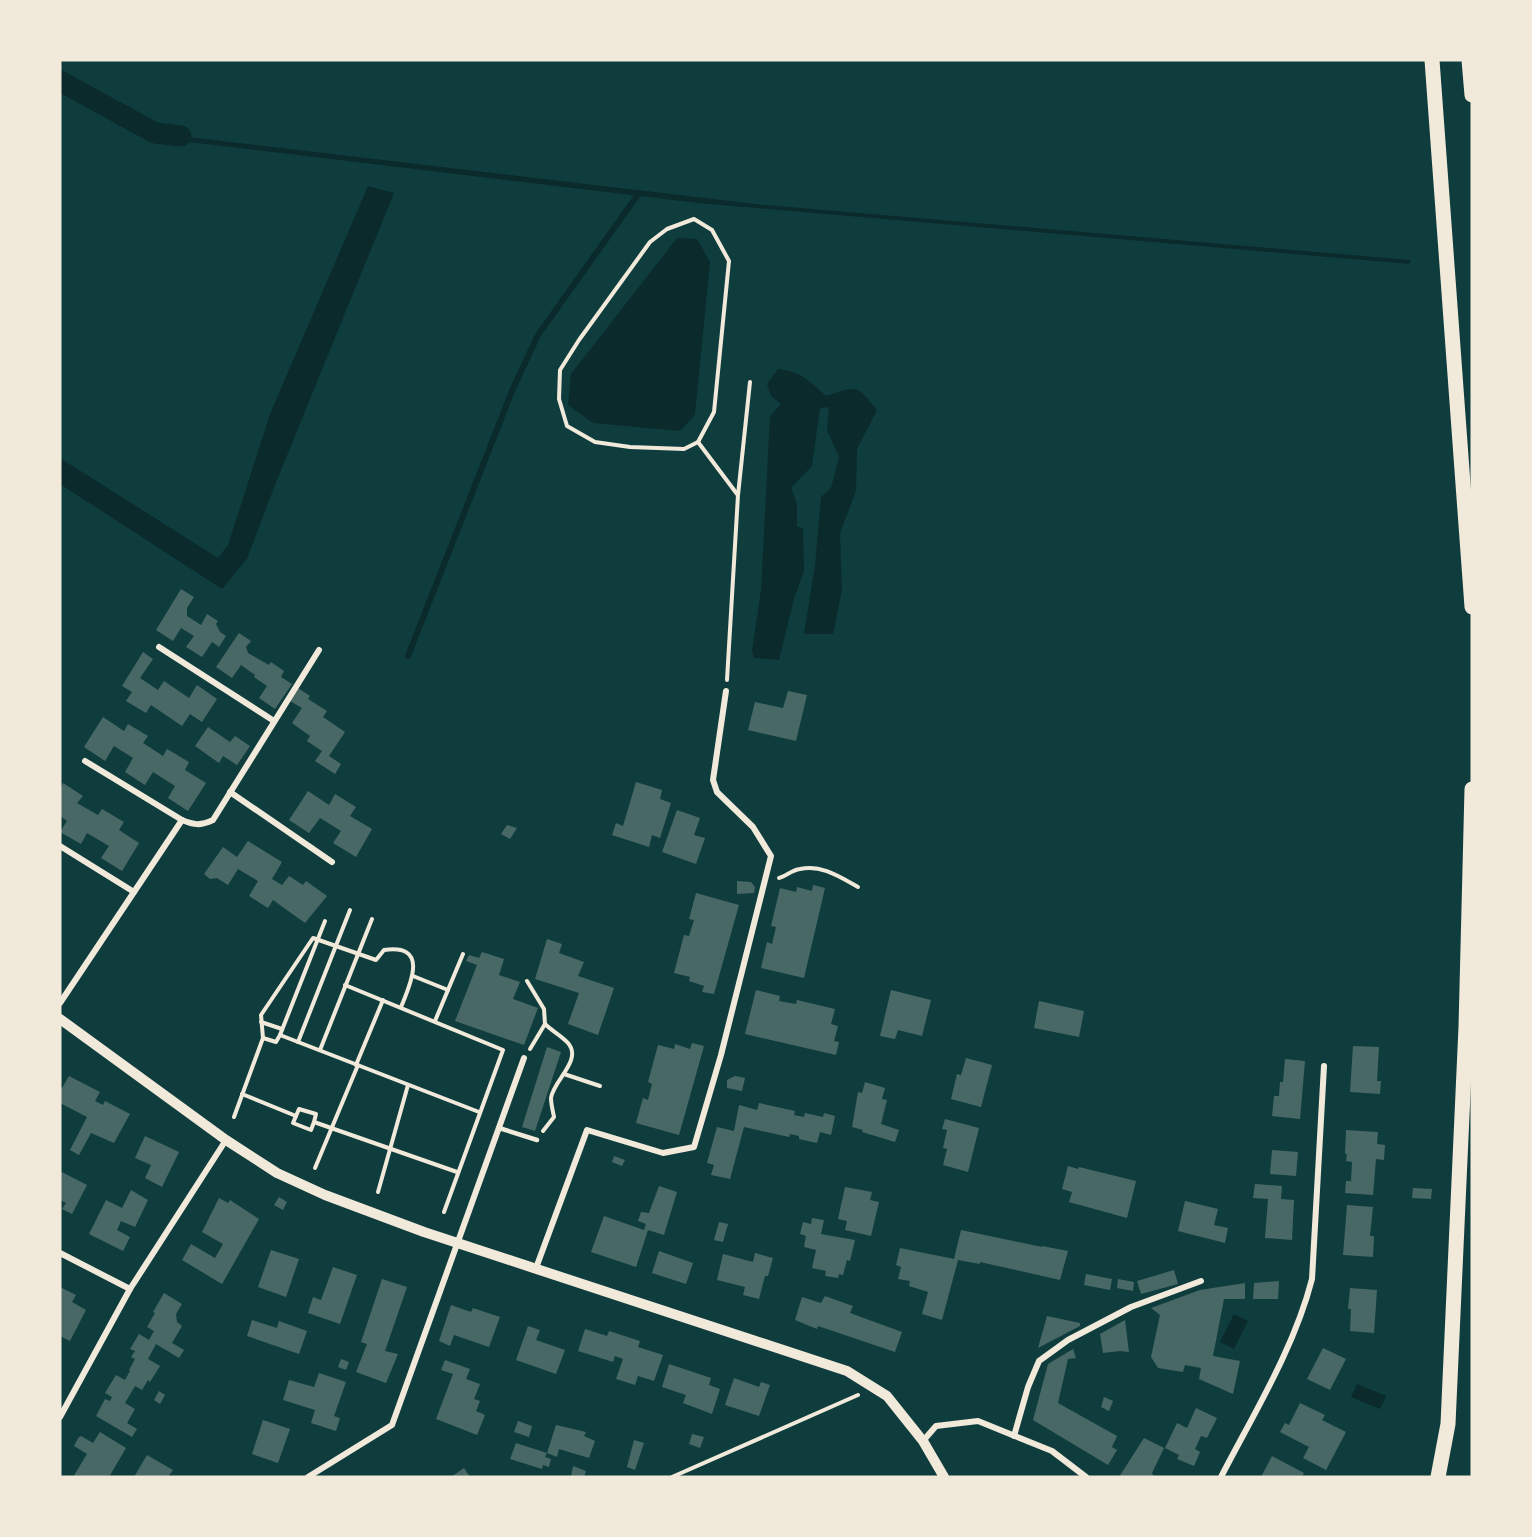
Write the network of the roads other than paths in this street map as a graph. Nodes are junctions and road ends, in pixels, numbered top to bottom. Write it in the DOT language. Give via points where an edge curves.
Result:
graph roads {
  1 [pos="1432,60"];
  2 [pos="1469,60"];
  3 [pos="1472,95"];
  4 [pos="1472,607"];
  5 [pos="159,647"];
  6 [pos="319,650"];
  7 [pos="726,691"];
  8 [pos="274,721"];
  9 [pos="85,761"];
  10 [pos="1472,789"];
  11 [pos="230,792"];
  12 [pos="182,820"];
  13 [pos="60,846"];
  14 [pos="332,862"];
  15 [pos="134,892"];
  16 [pos="60,1003"];
  17 [pos="60,1019"];
  18 [pos="524,1058"];
  19 [pos="1324,1066"];
  20 [pos="500,1128"];
  21 [pos="226,1140"];
  22 [pos="537,1140"];
  23 [pos="457,1243"];
  24 [pos="60,1253"];
  25 [pos="536,1268"];
  26 [pos="1201,1281"];
  27 [pos="130,1289"];
  28 [pos="60,1417"];
  29 [pos="1014,1436"];
  30 [pos="923,1441"];
  31 [pos="308,1477"];
  32 [pos="944,1477"];
  33 [pos="1086,1477"];
  34 [pos="1221,1477"];
  35 [pos="1438,1477"];
  1 -- 4 [label="highway"];
  2 -- 3 [label="highway"];
  5 -- 8 [label="street"];
  6 -- 8 [label="street"];
  7 -- 25 [label="street" via="713,780 717,792 753,826 771,856 694,1147 663,1153 587,1130"];
  8 -- 11 [label="street"];
  9 -- 12 [label="street"];
  10 -- 35 [label="highway" via="1449,1412"];
  11 -- 12 [label="street" via="213,820 195,825"];
  11 -- 14 [label="street"];
  12 -- 15 [label="street"];
  13 -- 15 [label="street"];
  15 -- 16 [label="street"];
  17 -- 21 [label="street"];
  18 -- 20 [label="street"];
  19 -- 34 [label="street" via="1310,1289 1286,1350"];
  20 -- 22 [label="lane"];
  20 -- 23 [label="street"];
  21 -- 23 [label="street" via="277,1173 325,1195"];
  21 -- 27 [label="street"];
  23 -- 25 [label="street"];
  23 -- 31 [label="street" via="392,1425"];
  24 -- 27 [label="street"];
  25 -- 30 [label="street" via="847,1371 887,1396"];
  26 -- 29 [label="street" via="1131,1307 1039,1361"];
  27 -- 28 [label="street"];
  29 -- 30 [label="street" via="978,1421 936,1426"];
  29 -- 33 [label="street" via="1052,1451"];
  30 -- 32 [label="street"];
}
